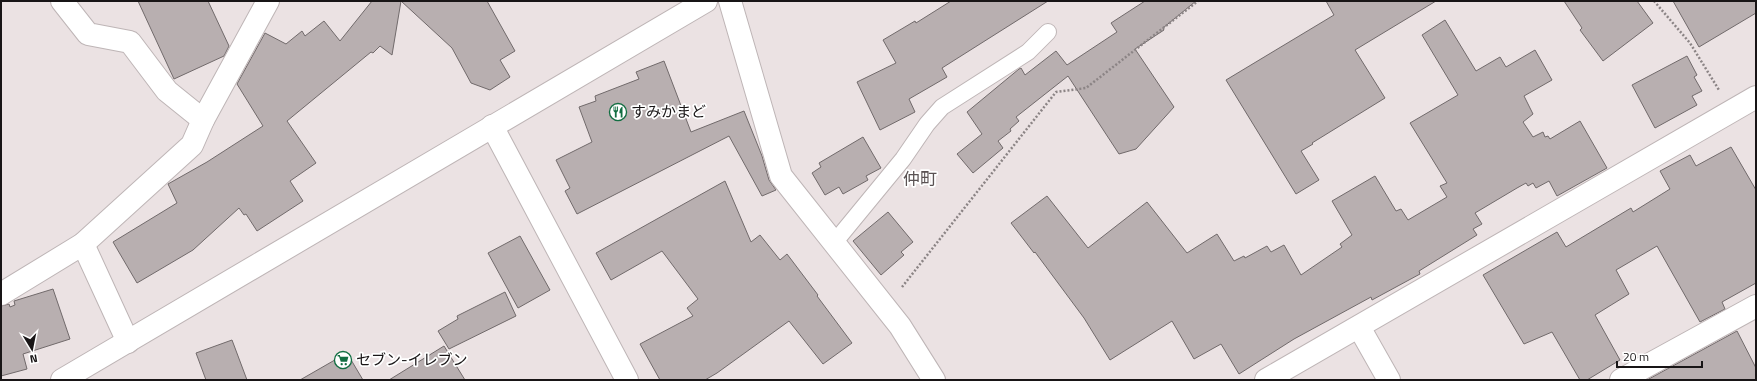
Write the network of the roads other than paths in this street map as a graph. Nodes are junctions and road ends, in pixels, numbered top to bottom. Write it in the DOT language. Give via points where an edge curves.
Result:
graph roads {
  1 [pos="62,1"];
  2 [pos="268,1"];
  3 [pos="706,1"];
  4 [pos="730,1"];
  5 [pos="1048,32"];
  6 [pos="1756,97"];
  7 [pos="203,120"];
  8 [pos="492,126"];
  9 [pos="834,243"];
  10 [pos="83,244"];
  11 [pos="1,294"];
  12 [pos="1756,306"];
  13 [pos="1360,328"];
  14 [pos="128,342"];
  15 [pos="1650,372"];
  16 [pos="62,380"];
  17 [pos="627,380"];
  18 [pos="934,380"];
  19 [pos="1266,380"];
  20 [pos="1389,380"];
  21 [pos="1621,380"];
  1 -- 7 [label="street" via="88,34 130,42 167,91"];
  2 -- 7 [label="street"];
  3 -- 8 [label="street"];
  4 -- 9 [label="street" via="781,176"];
  5 -- 9 [label="lane" via="1028,52 942,107 927,124 903,160"];
  6 -- 13 [label="street"];
  7 -- 10 [label="street" via="192,145"];
  8 -- 14 [label="street"];
  8 -- 17 [label="street"];
  9 -- 18 [label="street" via="900,326"];
  10 -- 11 [label="street"];
  10 -- 14 [label="street"];
  12 -- 15 [label="street"];
  13 -- 19 [label="street"];
  13 -- 20 [label="street"];
  14 -- 16 [label="street"];
  15 -- 21 [label="street"];
}
